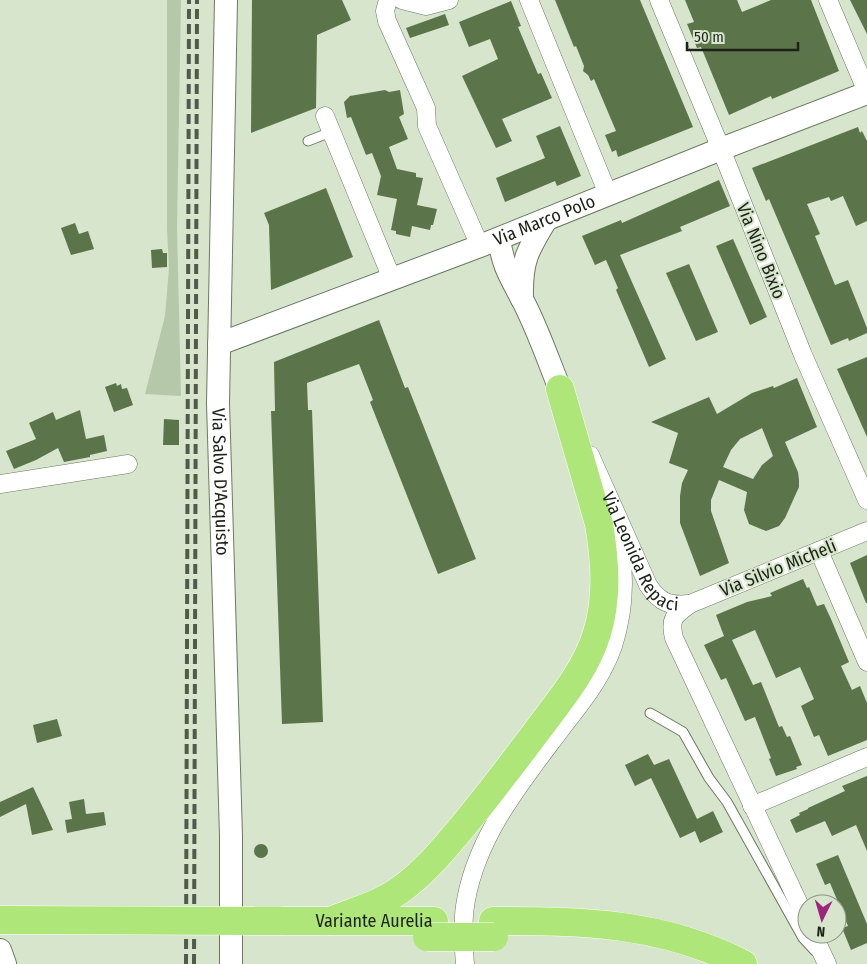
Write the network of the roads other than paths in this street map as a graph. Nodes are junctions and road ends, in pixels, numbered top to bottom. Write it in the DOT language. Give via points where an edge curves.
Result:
graph roads {
  1 [pos="226,0"];
  2 [pos="388,0"];
  3 [pos="402,0"];
  4 [pos="449,0"];
  5 [pos="530,0"];
  6 [pos="659,0"];
  7 [pos="828,0"];
  8 [pos="867,93"];
  9 [pos="328,124"];
  10 [pos="308,141"];
  11 [pos="721,149"];
  12 [pos="608,194"];
  13 [pos="546,220"];
  14 [pos="497,239"];
  15 [pos="453,256"];
  16 [pos="516,274"];
  17 [pos="392,279"];
  18 [pos="219,344"];
  19 [pos="560,388"];
  20 [pos="128,464"];
  21 [pos="0,484"];
  22 [pos="867,500"];
  23 [pos="614,511"];
  24 [pos="867,531"];
  25 [pos="818,551"];
  26 [pos="690,604"];
  27 [pos="867,662"];
  28 [pos="650,714"];
  29 [pos="867,757"];
  30 [pos="752,806"];
  31 [pos="797,900"];
  32 [pos="0,920"];
  33 [pos="330,921"];
  34 [pos="283,929"];
  35 [pos="431,929"];
  36 [pos="494,929"];
  37 [pos="0,936"];
  38 [pos="818,944"];
  39 [pos="0,950"];
  40 [pos="5,964"];
  41 [pos="232,964"];
  42 [pos="464,964"];
  43 [pos="702,964"];
  44 [pos="742,964"];
  45 [pos="827,964"];
  1 -- 18 [label="street, Via Salvo D'Acquisto"];
  2 -- 14 [label="street" via="387,21 426,108 428,126"];
  3 -- 4 [label="street" via="426,6"];
  5 -- 12 [label="street"];
  6 -- 11 [label="street, Via Nino Bixio"];
  7 -- 8 [label="street"];
  8 -- 11 [label="street, Via Marco Polo"];
  9 -- 10 [label="lane"];
  9 -- 17 [label="street"];
  11 -- 12 [label="street, Via Marco Polo"];
  11 -- 22 [label="street, Via Nino Bixio" via="803,355"];
  12 -- 13 [label="street, Via Marco Polo"];
  13 -- 14 [label="street, Via Marco Polo"];
  13 -- 16 [label="street"];
  14 -- 15 [label="street, Via Marco Polo"];
  14 -- 16 [label="street" via="502,258"];
  15 -- 16 [label="street" via="471,257"];
  15 -- 17 [label="street, Via Marco Polo"];
  16 -- 19 [label="street, Via Leonida Repaci" via="522,300"];
  17 -- 18 [label="street, Via Marco Polo"];
  18 -- 41 [label="street, Via Salvo D'Acquisto"];
  19 -- 23 [label="street, Via Leonida Repaci"];
  19 -- 33 [label="highway" via="604,552 604,606 594,642 561,700 437,858 398,892"];
  20 -- 21 [label="street"];
  23 -- 26 [label="street, Via Leonida Repaci" via="650,589 670,605"];
  23 -- 42 [label="street" via="624,576 620,617 612,647 588,693 502,811 486,841 466,900"];
  24 -- 25 [label="street, Via Silvio Micheli"];
  25 -- 26 [label="street, Via Silvio Micheli"];
  25 -- 27 [label="street"];
  26 -- 30 [label="street, Via Leonida Repaci" via="672,619 674,638"];
  28 -- 45 [label="lane" via="683,732 804,938"];
  29 -- 30 [label="street"];
  30 -- 31 [label="street, Via Leonida Repaci"];
  32 -- 34 [label="highway, Variante Aurelia, bridge"];
  33 -- 34 [label="highway, Variante Aurelia"];
  33 -- 35 [label="highway, Variante Aurelia"];
  34 -- 35 [label="highway, Variante Aurelia"];
  34 -- 37 [label="highway, Variante Aurelia"];
  35 -- 36 [label="highway, Variante Aurelia"];
  36 -- 43 [label="highway, Variante Aurelia" via="617,942 659,950"];
  36 -- 44 [label="highway, Variante Aurelia" via="591,922 628,927 690,943"];
  38 -- 45 [label="street"];
  39 -- 40 [label="street"];
}
